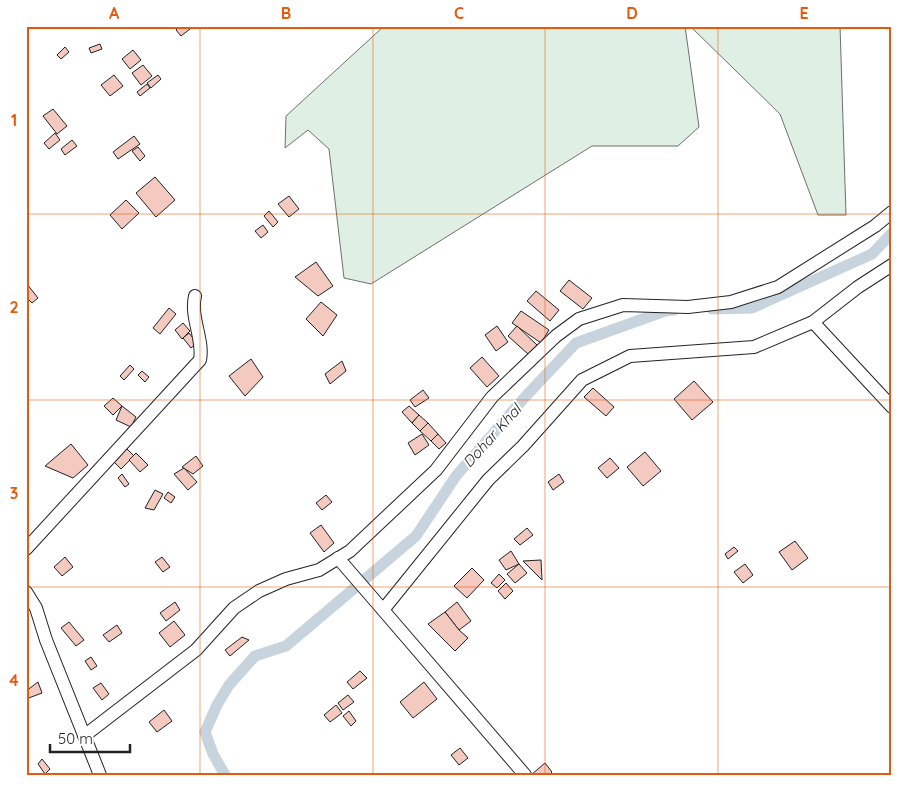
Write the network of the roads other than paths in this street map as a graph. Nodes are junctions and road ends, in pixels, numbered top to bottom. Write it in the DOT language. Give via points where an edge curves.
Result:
graph roads {
  1 [pos="892,212"];
  2 [pos="892,265"];
  3 [pos="194,296"];
  4 [pos="813,322"];
  5 [pos="892,406"];
  6 [pos="26,550"];
  7 [pos="338,558"];
  8 [pos="26,592"];
  9 [pos="383,610"];
  10 [pos="84,736"];
  11 [pos="100,775"];
  12 [pos="525,775"];
  1 -- 7 [label="street" via="778,287 731,302 623,306 579,319 556,336 492,397 436,470 368,535"];
  2 -- 4 [label="street"];
  3 -- 6 [label="street" via="192,306 202,347 200,360"];
  4 -- 5 [label="street"];
  4 -- 9 [label="street" via="754,347 630,356 582,380 488,480"];
  7 -- 9 [label="street"];
  7 -- 10 [label="street" via="318,570 259,591 242,602 196,650"];
  8 -- 10 [label="street" via="36,608"];
  9 -- 12 [label="street"];
  10 -- 11 [label="street"];
}
